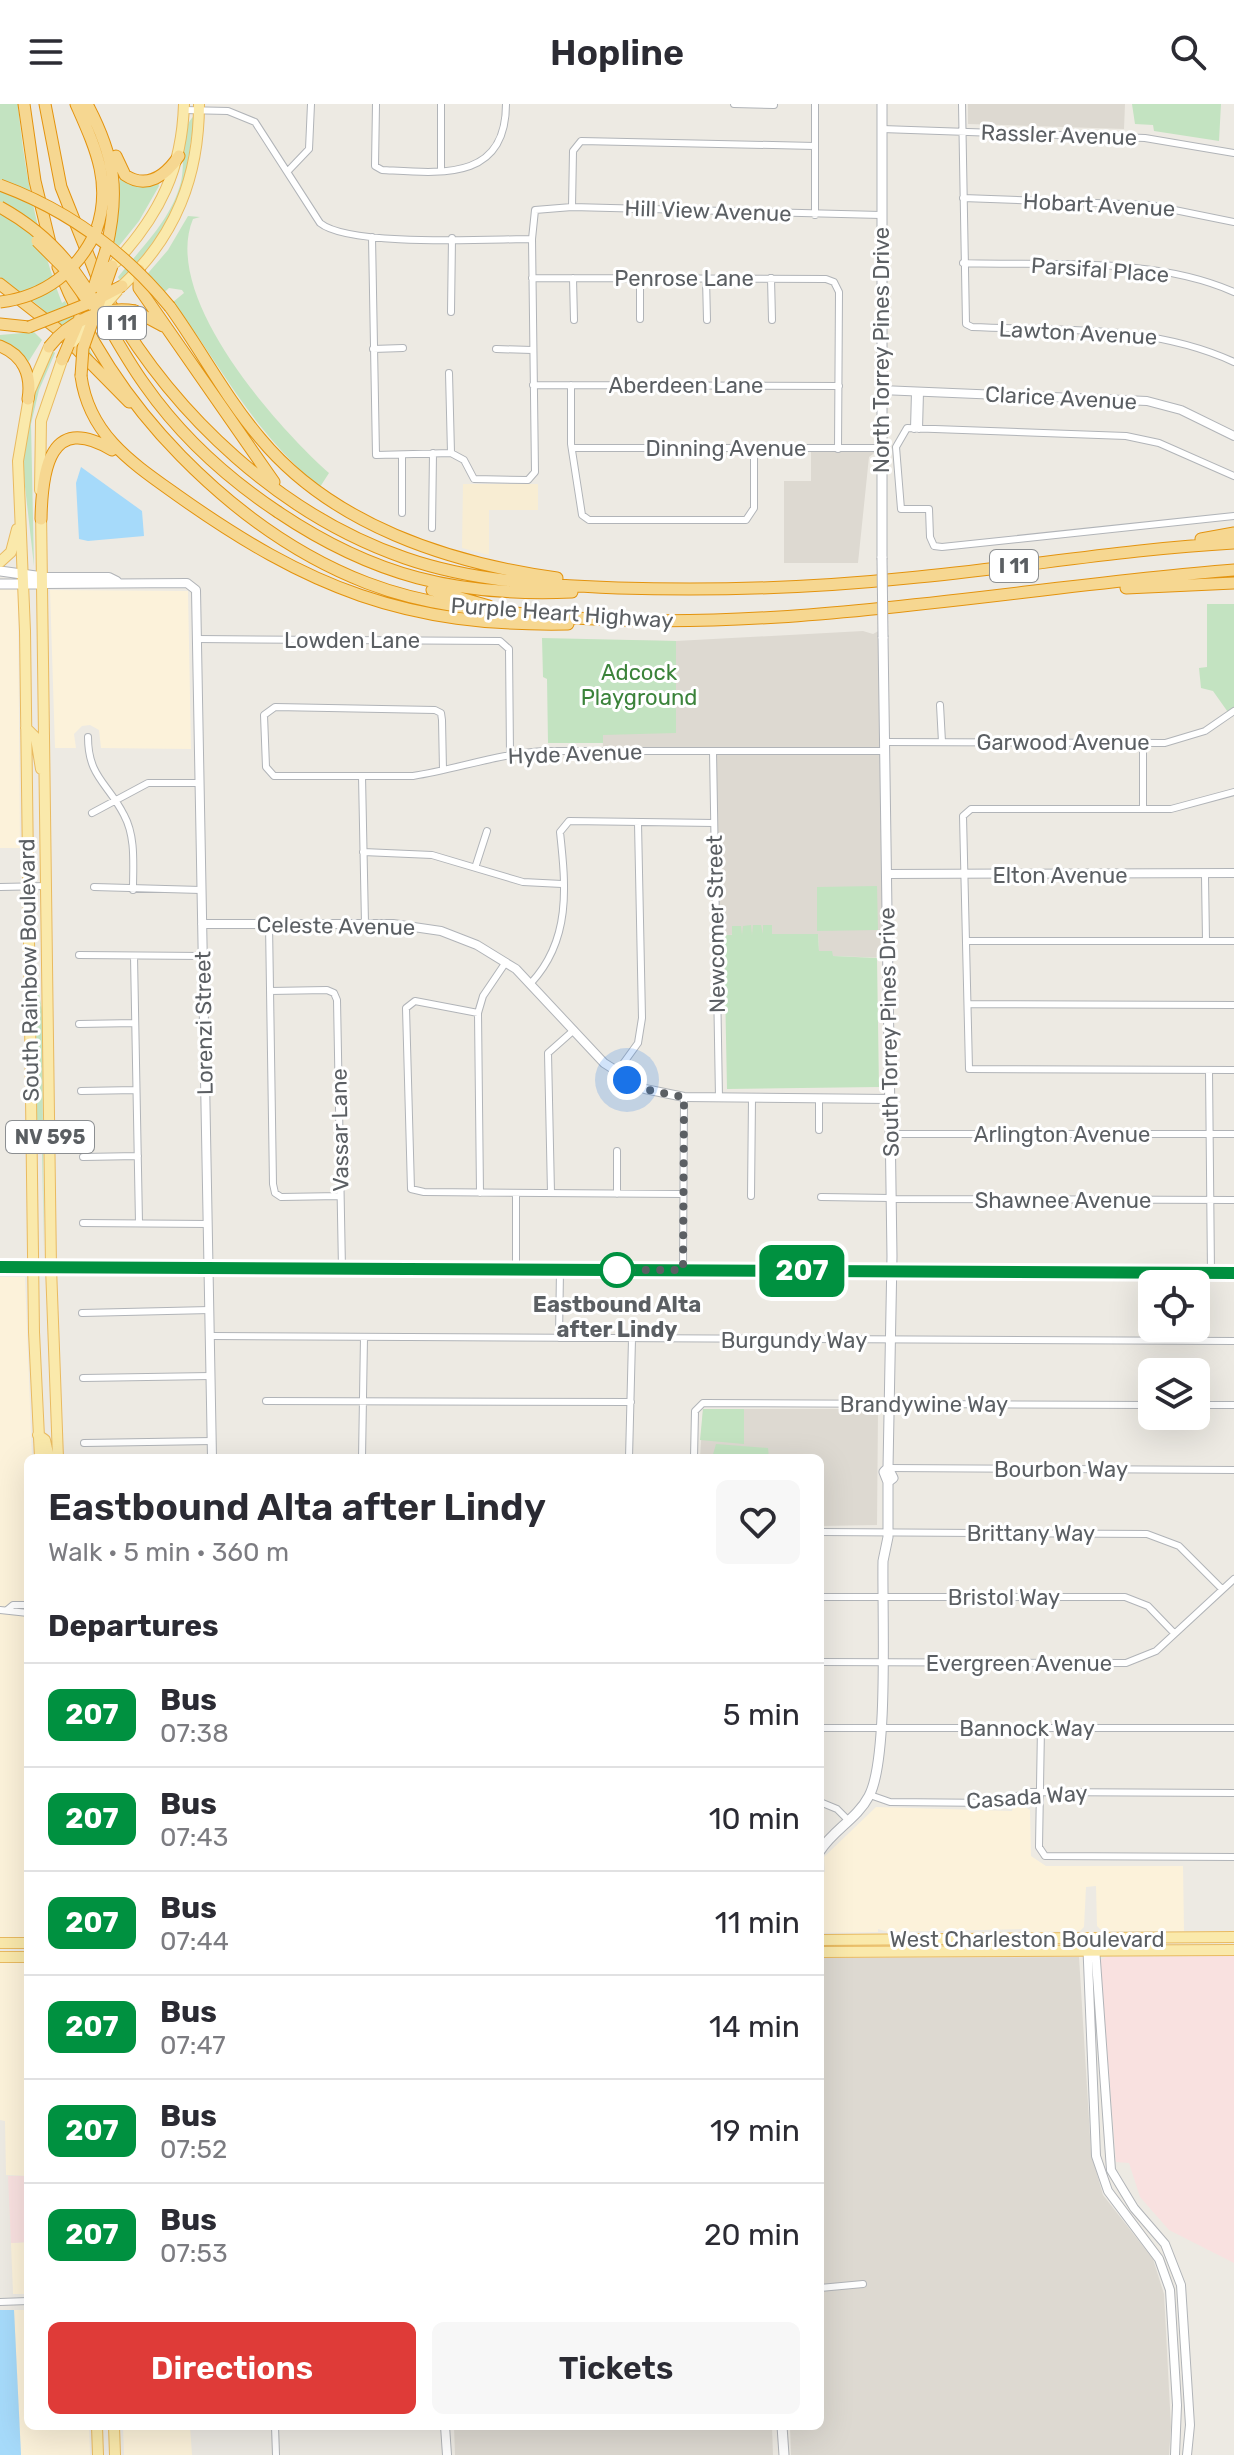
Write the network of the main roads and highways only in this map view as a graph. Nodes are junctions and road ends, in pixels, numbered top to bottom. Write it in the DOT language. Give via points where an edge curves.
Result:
graph roads {
  1 [pos="24,104"];
  2 [pos="45,104"];
  3 [pos="76,104"];
  4 [pos="87,104"];
  5 [pos="882,104"];
  6 [pos="184,107"];
  7 [pos="199,107"];
  8 [pos="94,118"];
  9 [pos="179,156"];
  10 [pos="0,185"];
  11 [pos="0,207"];
  12 [pos="0,215"];
  13 [pos="112,266"];
  14 [pos="139,270"];
  15 [pos="0,284"];
  16 [pos="122,286"];
  17 [pos="97,293"];
  18 [pos="0,302"];
  19 [pos="90,310"];
  20 [pos="77,316"];
  21 [pos="0,327"];
  22 [pos="171,335"];
  23 [pos="1,346"];
  24 [pos="49,347"];
  25 [pos="62,360"];
  26 [pos="28,399"];
  27 [pos="154,426"];
  28 [pos="129,461"];
  29 [pos="281,493"];
  30 [pos="276,514"];
  31 [pos="20,516"];
  32 [pos="41,519"];
  33 [pos="1234,533"];
  34 [pos="1234,543"];
  35 [pos="1117,553"];
  36 [pos="0,562"];
  37 [pos="1234,570"];
  38 [pos="0,571"];
  39 [pos="23,578"];
  40 [pos="43,580"];
  41 [pos="1234,583"];
  42 [pos="0,584"];
  43 [pos="609,587"];
  44 [pos="646,588"];
  45 [pos="1037,592"];
  46 [pos="882,595"];
  47 [pos="548,616"];
  48 [pos="633,622"];
  49 [pos="26,728"];
  50 [pos="45,784"];
  51 [pos="0,1267"];
  52 [pos="33,1267"];
  53 [pos="51,1267"];
  54 [pos="892,1271"];
  55 [pos="1234,1273"];
  56 [pos="38,1435"];
  57 [pos="40,1454"];
  58 [pos="48,1454"];
  59 [pos="58,1454"];
  60 [pos="824,1842"];
  61 [pos="1234,1937"];
  62 [pos="824,1940"];
  63 [pos="0,1943"];
  64 [pos="24,1943"];
  65 [pos="1234,1950"];
  66 [pos="824,1952"];
  67 [pos="0,1957"];
  68 [pos="24,1957"];
  69 [pos="97,2430"];
  70 [pos="114,2430"];
  71 [pos="782,2430"];
  72 [pos="98,2455"];
  73 [pos="115,2455"];
  74 [pos="784,2455"];
  1 -- 27 [label="highway, Purple Heart Highway / I 11" via="39,199 66,287 103,357"];
  2 -- 29 [label="highway, Purple Heart Highway / I 11" via="71,216 118,317 193,416"];
  3 -- 18 [label="highway, bridge" via="102,170 103,202 96,231 60,279 35,293"];
  4 -- 8 [label="highway"];
  5 -- 46 [label="main road, North Torrey Pines Drive, bridge"];
  6 -- 9 [label="main road"];
  7 -- 14 [label="main road, NV 595" via="198,146 187,193 169,230"];
  8 -- 9 [label="highway" via="110,140 119,168 131,179 156,179"];
  8 -- 17 [label="highway, bridge" via="108,145 114,206"];
  9 -- 13 [label="main road" via="154,216"];
  10 -- 43 [label="highway, bridge" via="96,235 142,275 170,307 258,436 326,498 431,549 500,568"];
  11 -- 30 [label="highway, bridge" via="40,234 75,269 142,381 173,421"];
  12 -- 30 [label="highway, bridge" via="36,240 70,275 135,384 173,431 221,477"];
  13 -- 17 [label="highway, bridge"];
  14 -- 16 [label="main road, NV 595"];
  14 -- 22 [label="highway" via="139,286"];
  15 -- 27 [label="highway" via="56,328"];
  16 -- 17 [label="highway, bridge"];
  16 -- 19 [label="main road, NV 595, bridge"];
  17 -- 19 [label="highway, bridge"];
  17 -- 20 [label="main road, bridge"];
  19 -- 20 [label="highway, bridge"];
  19 -- 22 [label="highway, bridge" via="135,311"];
  19 -- 25 [label="main road, NV 595, bridge"];
  19 -- 28 [label="highway, bridge" via="81,355 87,405"];
  20 -- 21 [label="highway, bridge" via="29,327"];
  20 -- 24 [label="highway, bridge"];
  20 -- 25 [label="highway, bridge"];
  22 -- 29 [label="highway"];
  23 -- 26 [label="highway" via="24,365"];
  24 -- 26 [label="main road, NV 595"];
  25 -- 32 [label="main road, NV 595" via="39,438"];
  26 -- 31 [label="main road, NV 595" via="18,450"];
  27 -- 47 [label="highway, Purple Heart Highway / I 11" via="247,515 335,569 433,603"];
  28 -- 32 [label="highway" via="88,437 64,440 49,460"];
  28 -- 48 [label="highway" via="250,545 303,575 358,597 428,615 492,623"];
  29 -- 43 [label="highway, Purple Heart Highway / I 11" via="344,532 423,564 503,581"];
  30 -- 44 [label="highway" via="357,556 451,587 510,594"];
  30 -- 47 [label="highway" via="326,548 385,574 489,606"];
  31 -- 36 [label="main road" via="12,549"];
  31 -- 39 [label="main road, NV 595"];
  32 -- 40 [label="main road, NV 595"];
  33 -- 35 [label="highway"];
  34 -- 35 [label="highway, Purple Heart Highway / I 11"];
  35 -- 44 [label="highway, Purple Heart Highway / I 11" via="852,583"];
  37 -- 45 [label="highway, Purple Heart Highway / I 11"];
  38 -- 39 [label="main road"];
  39 -- 40 [label="main road"];
  39 -- 42 [label="main road"];
  39 -- 49 [label="main road, South Rainbow Boulevard / NV 595"];
  40 -- 50 [label="main road, South Rainbow Boulevard / NV 595"];
  41 -- 45 [label="highway"];
  43 -- 44 [label="highway, Purple Heart Highway / I 11"];
  45 -- 48 [label="highway, Purple Heart Highway / I 11" via="815,617"];
  46 -- 54 [label="main road, South Torrey Pines Drive, bridge"];
  47 -- 48 [label="highway, Purple Heart Highway / I 11"];
  49 -- 50 [label="main road" via="36,738"];
  49 -- 52 [label="main road, South Rainbow Boulevard / NV 595"];
  50 -- 53 [label="main road, South Rainbow Boulevard / NV 595"];
  51 -- 52 [label="main road"];
  52 -- 53 [label="main road"];
  52 -- 56 [label="main road, South Rainbow Boulevard / NV 595"];
  53 -- 54 [label="main road"];
  53 -- 59 [label="main road, South Rainbow Boulevard / NV 595"];
  54 -- 55 [label="main road"];
  54 -- 60 [label="main road, South Torrey Pines Drive" via="888,1468 893,1472 888,1482 877,1773 870,1795"];
  56 -- 57 [label="main road, South Rainbow Boulevard / NV 595"];
  56 -- 58 [label="main road"];
  61 -- 62 [label="main road, West Charleston Boulevard"];
  63 -- 64 [label="main road"];
  65 -- 66 [label="main road, West Charleston Boulevard"];
  67 -- 68 [label="main road"];
  69 -- 72 [label="main road"];
  70 -- 73 [label="main road"];
  71 -- 74 [label="main road"];
}
